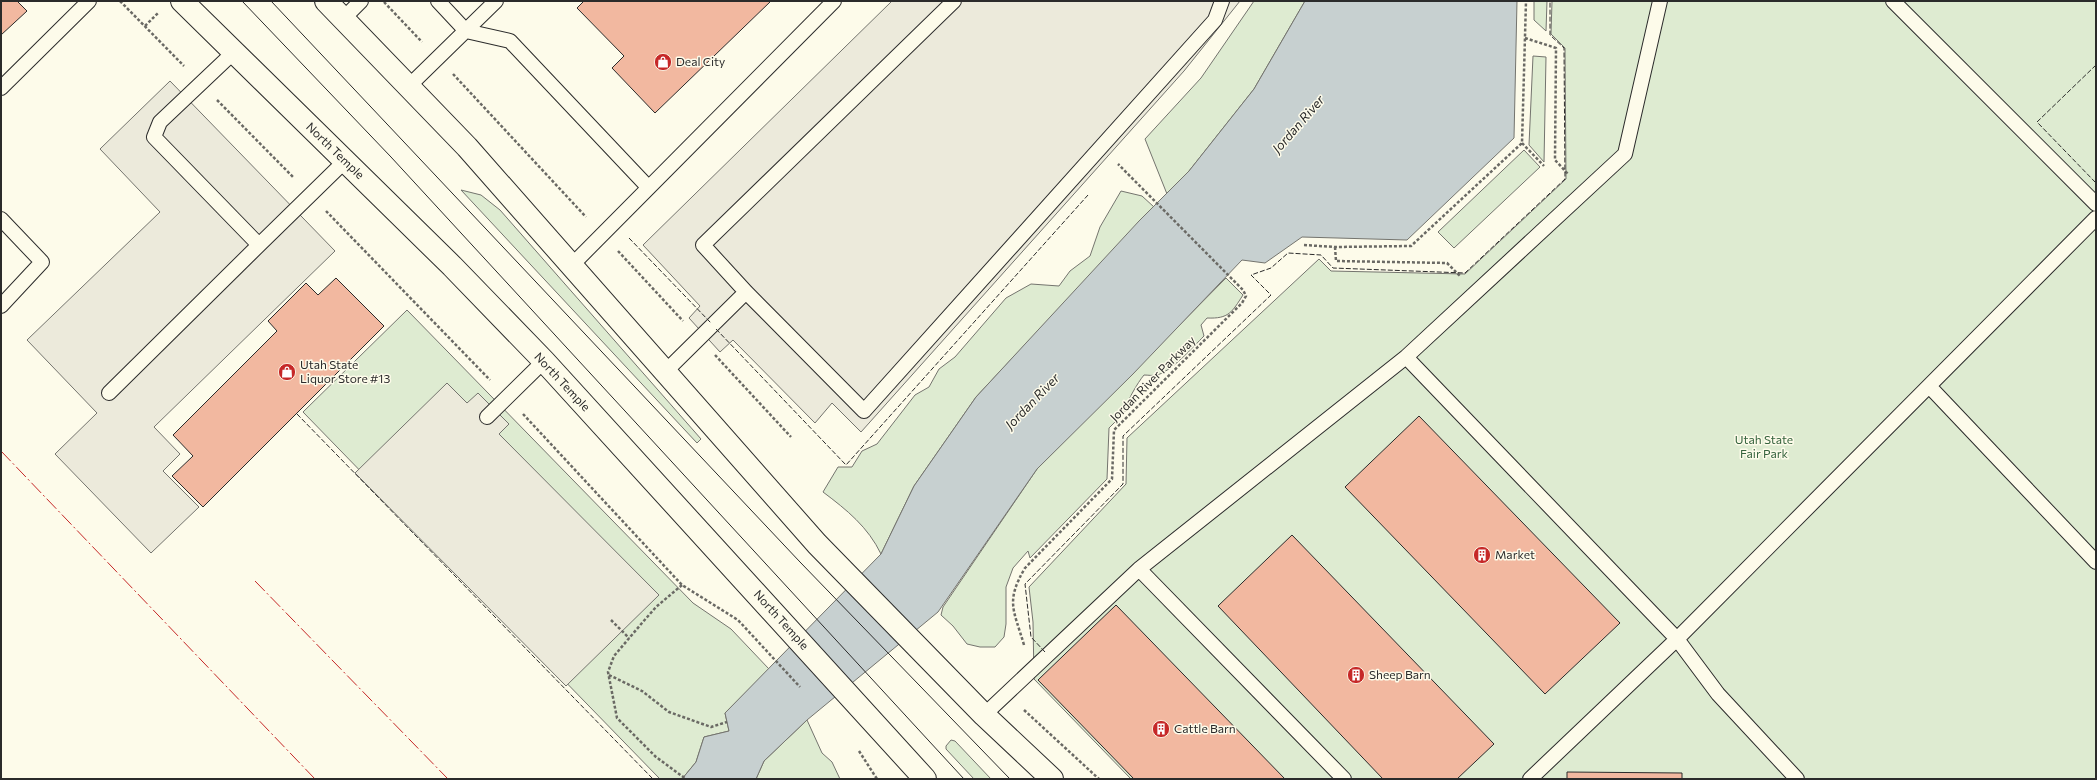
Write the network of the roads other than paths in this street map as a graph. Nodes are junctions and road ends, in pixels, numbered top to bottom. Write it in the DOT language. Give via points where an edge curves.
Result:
graph roads {
  1 [pos="89,1"];
  2 [pos="182,1"];
  3 [pos="326,1"];
  4 [pos="361,1"];
  5 [pos="438,1"];
  6 [pos="496,1"];
  7 [pos="834,1"];
  8 [pos="954,1"];
  9 [pos="1222,1"];
  10 [pos="1660,1"];
  11 [pos="1893,1"];
  12 [pos="343,19"];
  13 [pos="466,31"];
  14 [pos="234,52"];
  15 [pos="408,86"];
  16 [pos="1,88"];
  17 [pos="345,161"];
  18 [pos="648,186"];
  19 [pos="2096,204"];
  20 [pos="2096,218"];
  21 [pos="1,219"];
  22 [pos="259,245"];
  23 [pos="571,266"];
  24 [pos="746,292"];
  25 [pos="1,306"];
  26 [pos="1406,357"];
  27 [pos="544,361"];
  28 [pos="665,372"];
  29 [pos="1929,386"];
  30 [pos="109,393"];
  31 [pos="487,418"];
  32 [pos="2096,562"];
  33 [pos="1138,569"];
  34 [pos="1677,639"];
  35 [pos="984,715"];
  36 [pos="925,779"];
  37 [pos="1052,779"];
  38 [pos="1344,779"];
  39 [pos="1530,779"];
  40 [pos="1797,779"];
  1 -- 16 [label="lane"];
  2 -- 14 [label="main road, North Temple"];
  3 -- 12 [label="main road"];
  4 -- 12 [label="lane"];
  5 -- 13 [label="lane"];
  6 -- 13 [label="lane"];
  7 -- 18 [label="lane"];
  8 -- 24 [label="lane" via="703,245"];
  9 -- 24 [label="lane" via="1215,20 864,411"];
  10 -- 26 [label="lane" via="1625,154"];
  11 -- 19 [label="lane"];
  12 -- 15 [label="main road"];
  13 -- 15 [label="lane"];
  13 -- 18 [label="lane" via="510,41"];
  14 -- 17 [label="main road, North Temple"];
  14 -- 22 [label="lane" via="160,122 154,137"];
  15 -- 23 [label="main road" via="467,147"];
  17 -- 22 [label="lane"];
  17 -- 27 [label="main road, North Temple"];
  18 -- 23 [label="lane"];
  20 -- 29 [label="lane"];
  21 -- 25 [label="lane" via="42,262"];
  22 -- 30 [label="lane"];
  23 -- 28 [label="main road"];
  24 -- 28 [label="lane"];
  26 -- 33 [label="lane"];
  26 -- 34 [label="lane"];
  27 -- 31 [label="lane"];
  27 -- 36 [label="main road, North Temple"];
  28 -- 35 [label="main road" via="817,544"];
  29 -- 32 [label="lane"];
  29 -- 34 [label="lane"];
  33 -- 35 [label="lane"];
  33 -- 38 [label="lane"];
  34 -- 39 [label="lane"];
  34 -- 40 [label="lane" via="1718,694"];
  35 -- 37 [label="main road"];
}
